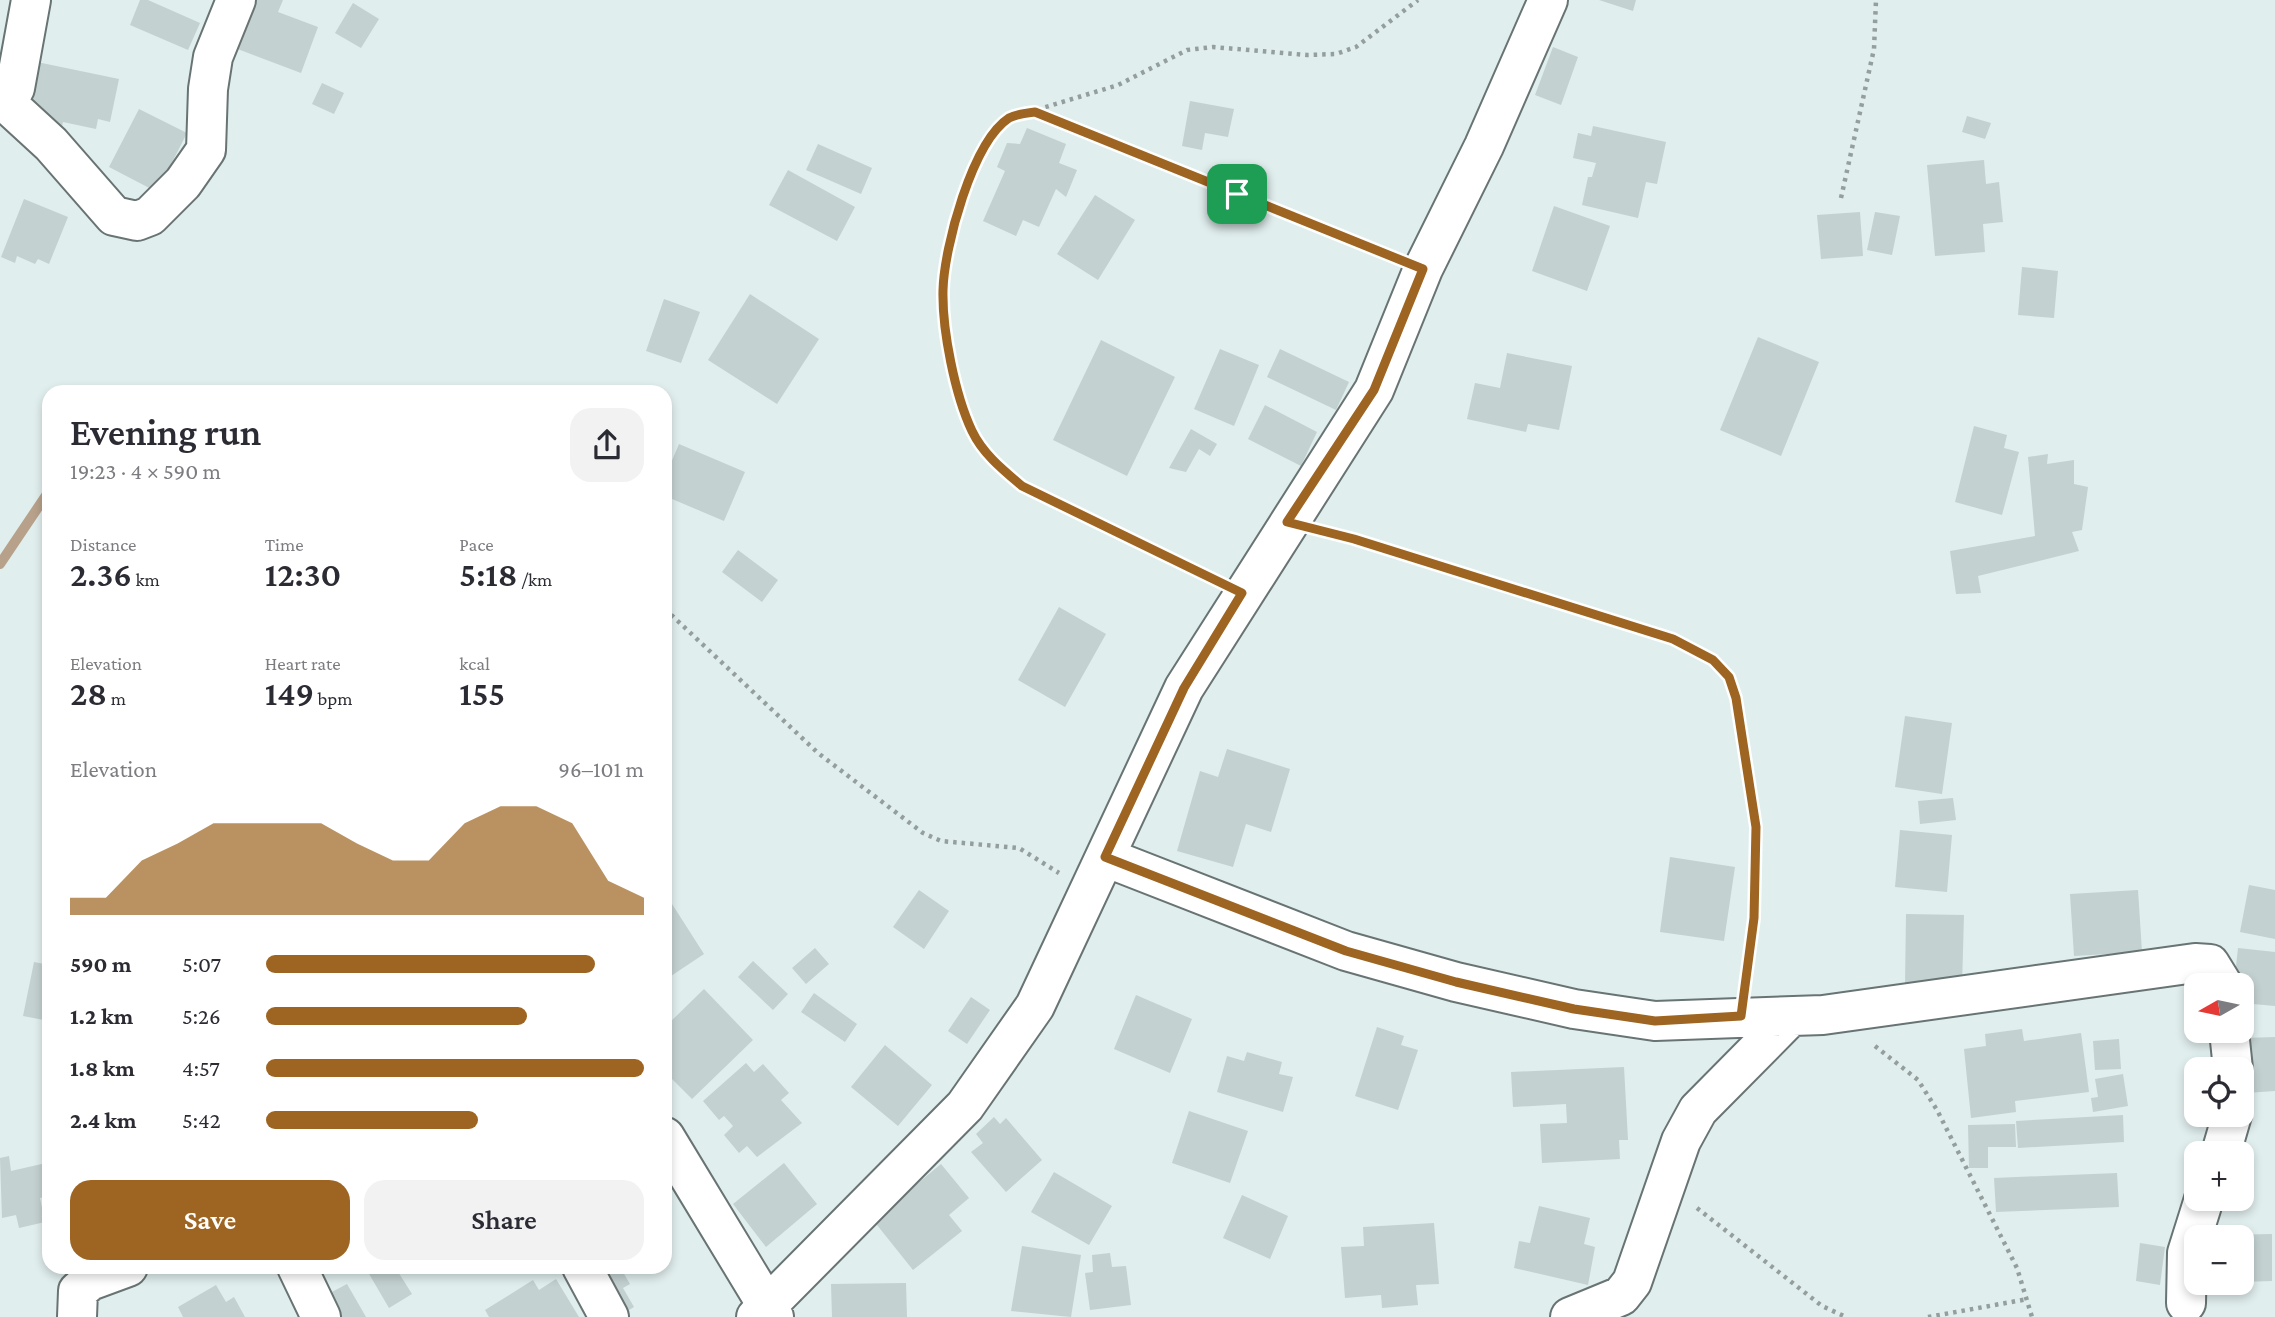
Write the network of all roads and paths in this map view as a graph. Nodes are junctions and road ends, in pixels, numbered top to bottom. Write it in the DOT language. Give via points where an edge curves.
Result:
graph roads {
  1 [pos="31,0"];
  2 [pos="236,0"];
  3 [pos="1418,0"];
  4 [pos="1548,0"];
  5 [pos="1876,0"];
  6 [pos="1,98"];
  7 [pos="1035,112"];
  8 [pos="1841,198"];
  9 [pos="1423,269"];
  10 [pos="1287,522"];
  11 [pos="1242,593"];
  12 [pos="672,616"];
  13 [pos="1105,857"];
  14 [pos="1089,892"];
  15 [pos="2216,973"];
  16 [pos="1741,1016"];
  17 [pos="1807,1016"];
  18 [pos="672,1149"];
  19 [pos="1666,1183"];
  20 [pos="2200,1211"];
  21 [pos="109,1274"];
  22 [pos="300,1274"];
  23 [pos="586,1274"];
  24 [pos="2028,1299"];
  25 [pos="2186,1303"];
  26 [pos="765,1314"];
  27 [pos="77,1317"];
  28 [pos="321,1317"];
  29 [pos="608,1317"];
  30 [pos="1570,1317"];
  31 [pos="1846,1317"];
  32 [pos="1928,1317"];
  33 [pos="2032,1317"];
  1 -- 6 [label="street" via="15,88"];
  2 -- 6 [label="street" via="213,57 206,150 183,183 150,216 137,221 114,216 51,144"];
  3 -- 7 [label="path" via="1356,47 1336,54 1213,47 1187,50 1118,85"];
  4 -- 9 [label="street"];
  5 -- 8 [label="path" via="1874,49"];
  7 -- 9 [label="path"];
  7 -- 11 [label="path" via="1001,125 974,167 950,232 943,291 952,365 972,431 992,461 1022,486"];
  9 -- 10 [label="street" via="1374,390"];
  10 -- 11 [label="street"];
  10 -- 16 [label="path" via="1673,639 1713,660 1729,677 1756,827 1754,918"];
  11 -- 13 [label="street" via="1184,688"];
  12 -- 14 [label="path" via="818,753 923,833 941,841 1019,848"];
  13 -- 14 [label="street"];
  13 -- 16 [label="street" via="1346,951 1456,982 1574,1009 1655,1021"];
  14 -- 26 [label="street" via="1035,1006 965,1107"];
  15 -- 17 [label="street" via="2210,964 2195,963"];
  16 -- 17 [label="street"];
  17 -- 19 [label="street" via="1698,1110"];
  17 -- 24 [label="path" via="1887,1054 1917,1080 1937,1110 2017,1268"];
  18 -- 26 [label="street"];
  19 -- 30 [label="street" via="1632,1282 1621,1296"];
  19 -- 31 [label="path" via="1822,1306"];
  20 -- 25 [label="street" via="2187,1253"];
  21 -- 27 [label="street" via="78,1291"];
  22 -- 28 [label="street"];
  23 -- 29 [label="street"];
  24 -- 32 [label="path"];
  24 -- 33 [label="path"];
}
